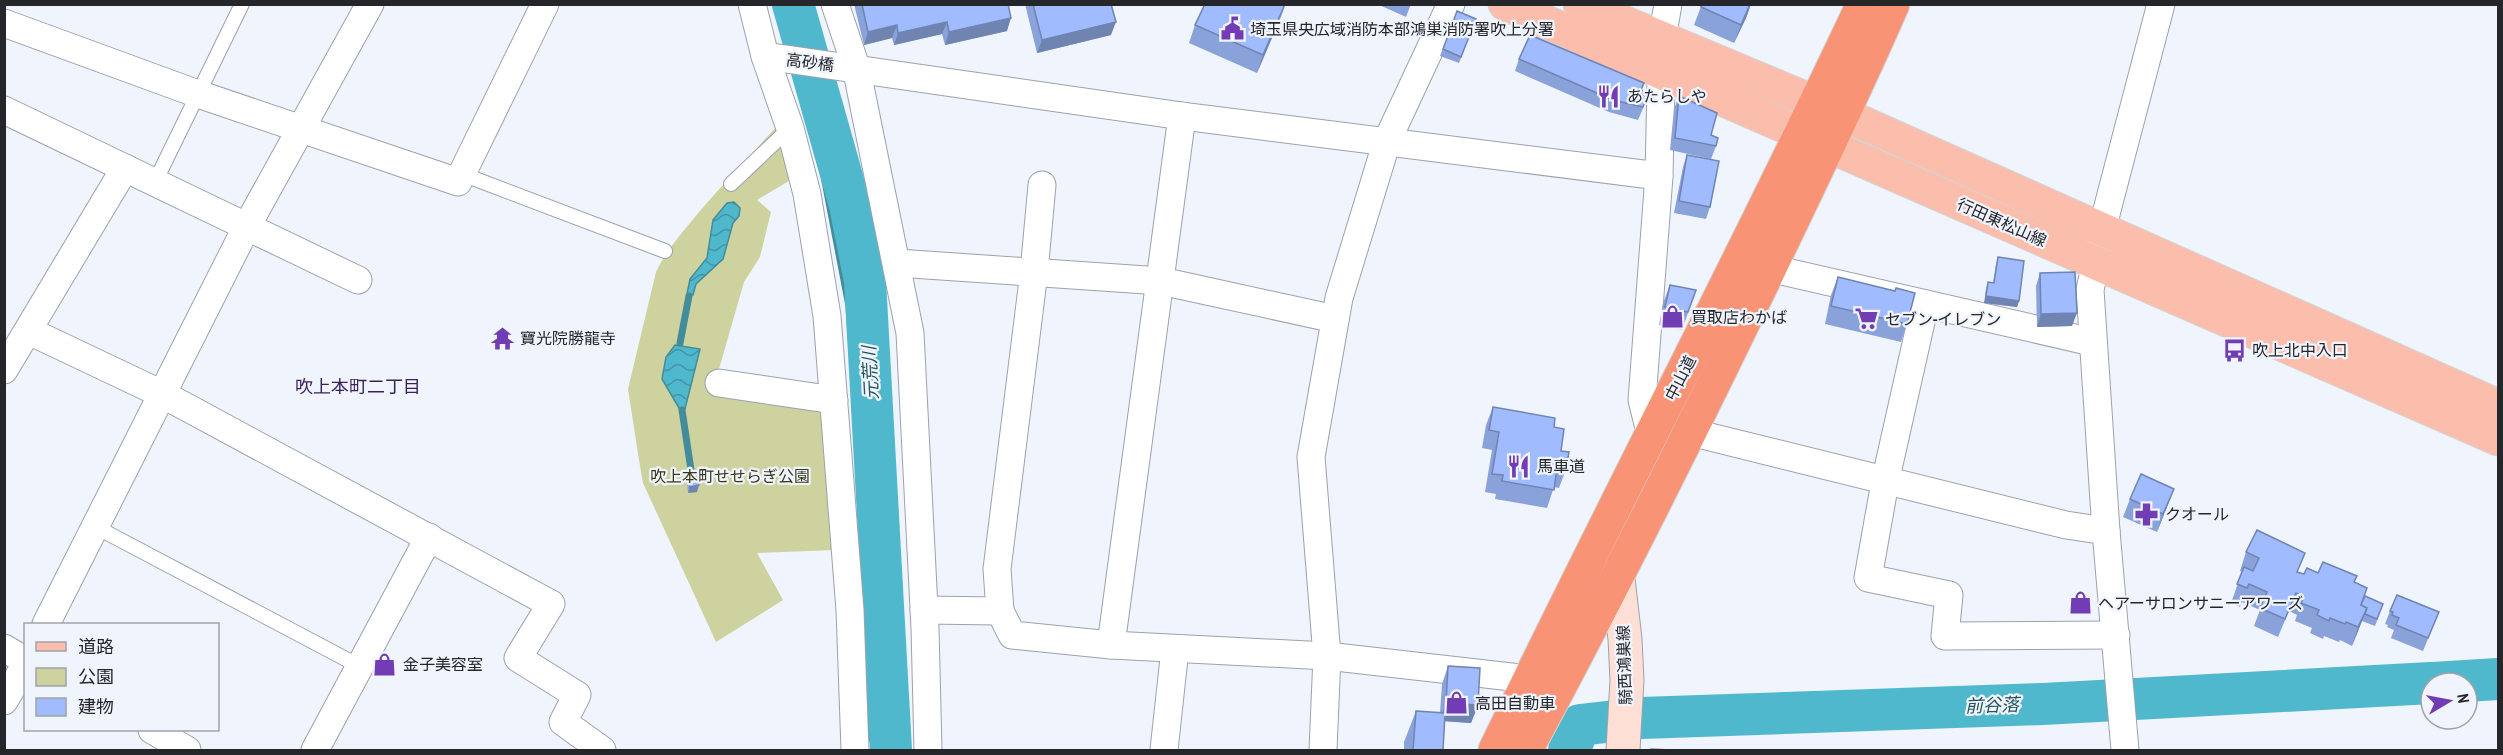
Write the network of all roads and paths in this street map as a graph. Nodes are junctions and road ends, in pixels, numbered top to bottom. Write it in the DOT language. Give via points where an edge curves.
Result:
graph roads {
  1 [pos="242,4"];
  2 [pos="370,4"];
  3 [pos="545,4"];
  4 [pos="752,4"];
  5 [pos="835,4"];
  6 [pos="1451,4"];
  7 [pos="1505,4"];
  8 [pos="1580,4"];
  9 [pos="1668,4"];
  10 [pos="1863,4"];
  11 [pos="1893,4"];
  12 [pos="2161,4"];
  13 [pos="4,22"];
  14 [pos="1662,39"];
  15 [pos="765,56"];
  16 [pos="856,67"];
  17 [pos="1662,74"];
  18 [pos="198,94"];
  19 [pos="1831,109"];
  20 [pos="4,110"];
  21 [pos="1182,116"];
  22 [pos="302,128"];
  23 [pos="790,128"];
  24 [pos="1387,141"];
  25 [pos="1815,141"];
  26 [pos="125,168"];
  27 [pos="462,174"];
  28 [pos="1659,176"];
  29 [pos="155,182"];
  30 [pos="731,184"];
  31 [pos="1042,185"];
  32 [pos="2100,198"];
  33 [pos="247,226"];
  34 [pos="2102,231"];
  35 [pos="665,252"];
  36 [pos="897,263"];
  37 [pos="1769,268"];
  38 [pos="1034,272"];
  39 [pos="2087,276"];
  40 [pos="358,280"];
  41 [pos="1161,281"];
  42 [pos="1925,304"];
  43 [pos="1335,319"];
  44 [pos="29,331"];
  45 [pos="2092,342"];
  46 [pos="4,370"];
  47 [pos="718,383"];
  48 [pos="164,395"];
  49 [pos="834,400"];
  50 [pos="2499,406"];
  51 [pos="1690,432"];
  52 [pos="1652,436"];
  53 [pos="2499,439"];
  54 [pos="1885,482"];
  55 [pos="96,527"];
  56 [pos="2106,531"];
  57 [pos="429,537"];
  58 [pos="1617,579"];
  59 [pos="924,610"];
  60 [pos="999,611"];
  61 [pos="47,623"];
  62 [pos="2116,635"];
  63 [pos="1111,645"];
  64 [pos="4,648"];
  65 [pos="1175,649"];
  66 [pos="1327,656"];
  67 [pos="24,662"];
  68 [pos="24,666"];
  69 [pos="359,666"];
  70 [pos="1530,679"];
  71 [pos="4,701"];
  72 [pos="155,731"];
  73 [pos="2125,745"];
  74 [pos="1623,747"];
  75 [pos="187,750"];
  76 [pos="315,750"];
  77 [pos="602,750"];
  78 [pos="855,750"];
  79 [pos="928,750"];
  80 [pos="1164,750"];
  81 [pos="1323,750"];
  82 [pos="1495,750"];
  83 [pos="1526,750"];
  1 -- 18 [label="lane"];
  2 -- 22 [label="street"];
  3 -- 27 [label="street"];
  4 -- 15 [label="street"];
  5 -- 16 [label="street"];
  6 -- 24 [label="street"];
  7 -- 17 [label="main road, 行田東松山線"];
  8 -- 14 [label="main road, 行田東松山線"];
  9 -- 14 [label="street"];
  10 -- 19 [label="highway, 中山道"];
  11 -- 19 [label="highway, 中山道"];
  12 -- 34 [label="street"];
  13 -- 18 [label="street"];
  14 -- 17 [label="street"];
  14 -- 19 [label="main road, 行田東松山線"];
  15 -- 16 [label="street, 高砂橋"];
  15 -- 23 [label="street"];
  16 -- 21 [label="street, 高砂橋"];
  16 -- 36 [label="street"];
  17 -- 25 [label="main road, 行田東松山線"];
  17 -- 28 [label="street"];
  18 -- 22 [label="street"];
  18 -- 29 [label="lane"];
  19 -- 25 [label="highway, 中山道"];
  19 -- 34 [label="main road, 行田東松山線"];
  20 -- 26 [label="street"];
  21 -- 24 [label="street, 高砂橋"];
  21 -- 41 [label="street"];
  22 -- 27 [label="street" via="458,182"];
  22 -- 33 [label="street"];
  23 -- 30 [label="lane"];
  23 -- 49 [label="street" via="807,194 827,316"];
  24 -- 28 [label="street, 高砂橋"];
  24 -- 43 [label="street"];
  25 -- 37 [label="highway, 中山道"];
  25 -- 39 [label="main road, 行田東松山線"];
  25 -- 52 [label="highway, 中山道"];
  26 -- 29 [label="street"];
  26 -- 44 [label="street"];
  27 -- 35 [label="lane"];
  28 -- 52 [label="street" via="1642,400"];
  29 -- 33 [label="street"];
  31 -- 38 [label="street"];
  32 -- 39 [label="street"];
  33 -- 40 [label="street"];
  33 -- 48 [label="street"];
  34 -- 39 [label="street"];
  34 -- 50 [label="main road, 行田東松山線"];
  36 -- 38 [label="street"];
  36 -- 59 [label="street" via="910,333"];
  37 -- 42 [label="street"];
  37 -- 51 [label="highway, 中山道"];
  38 -- 41 [label="street"];
  38 -- 60 [label="street" via="997,569"];
  39 -- 45 [label="street"];
  39 -- 53 [label="main road, 行田東松山線"];
  41 -- 43 [label="street"];
  41 -- 63 [label="street"];
  42 -- 45 [label="street"];
  42 -- 54 [label="street"];
  43 -- 66 [label="street" via="1311,457"];
  44 -- 46 [label="street"];
  44 -- 48 [label="street"];
  45 -- 56 [label="street"];
  47 -- 49 [label="street"];
  48 -- 55 [label="street"];
  48 -- 57 [label="street"];
  49 -- 78 [label="street" via="850,610"];
  51 -- 54 [label="street"];
  51 -- 58 [label="highway, 中山道"];
  52 -- 70 [label="highway, 中山道"];
  54 -- 56 [label="street"];
  54 -- 62 [label="street" via="1868,578 1950,595 1945,636"];
  55 -- 61 [label="street"];
  55 -- 69 [label="lane"];
  56 -- 62 [label="street"];
  57 -- 69 [label="street"];
  57 -- 77 [label="street" via="551,604 519,658 577,695 563,722"];
  58 -- 74 [label="main road, 騎西鴻巣線" via="1627,680"];
  58 -- 83 [label="highway, 中山道"];
  59 -- 60 [label="street"];
  59 -- 79 [label="street"];
  60 -- 63 [label="street" via="1012,634"];
  62 -- 73 [label="street"];
  63 -- 65 [label="street"];
  64 -- 67 [label="street"];
  65 -- 66 [label="street"];
  65 -- 80 [label="street"];
  66 -- 70 [label="street"];
  66 -- 81 [label="street"];
  68 -- 71 [label="street"];
  69 -- 76 [label="street"];
  70 -- 82 [label="highway, 中山道"];
  72 -- 75 [label="street"];
}
